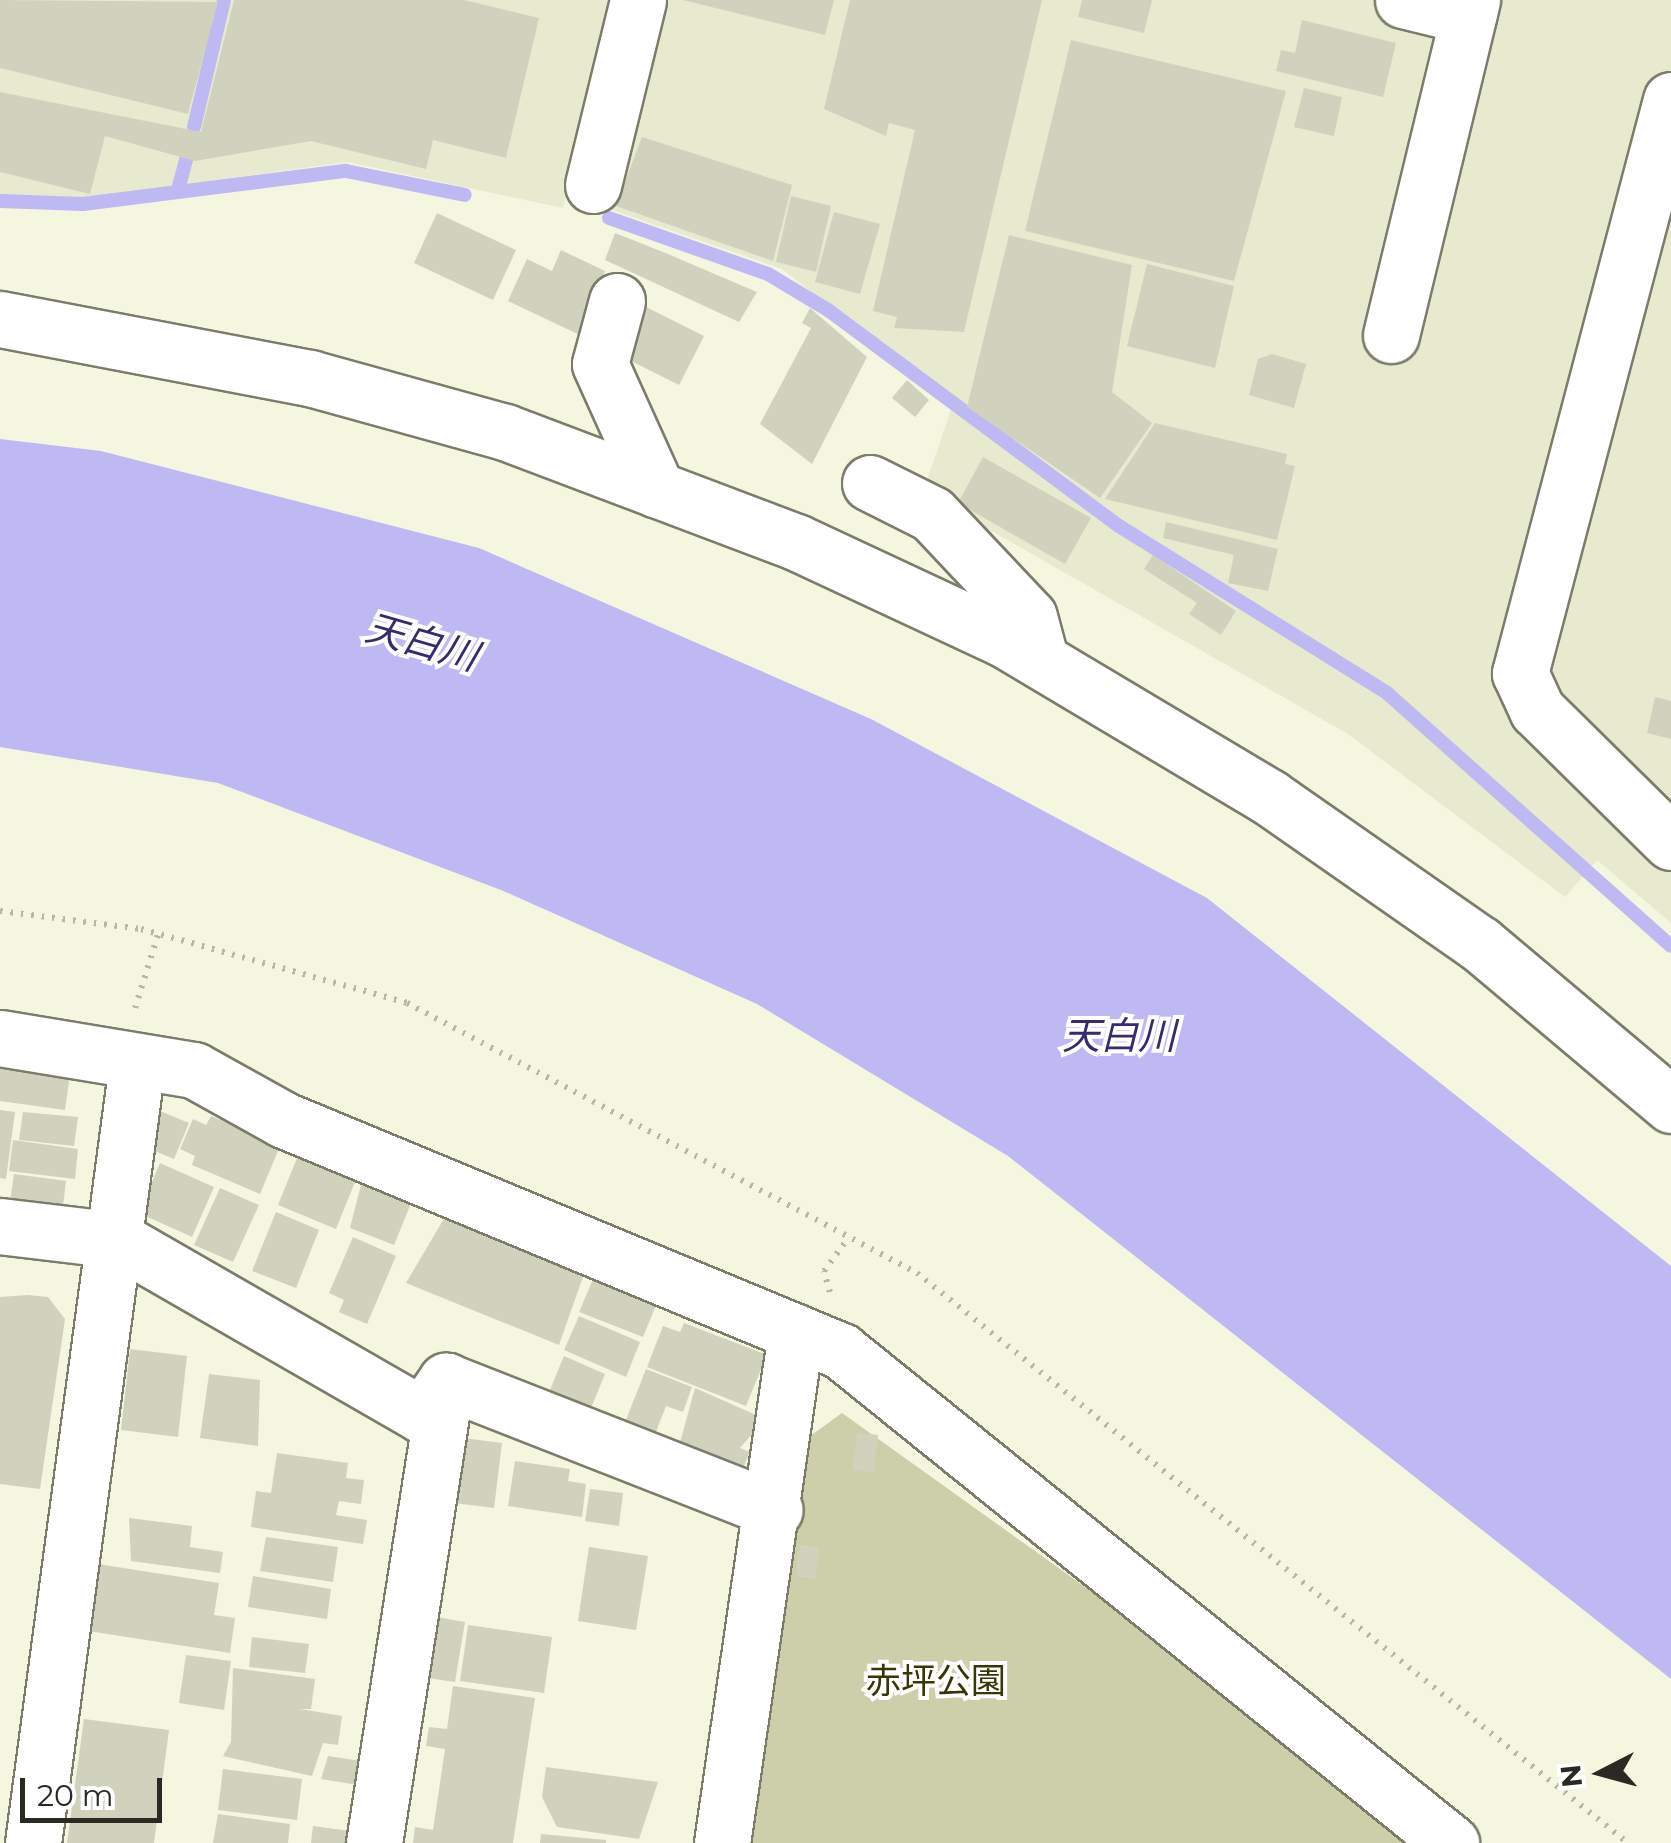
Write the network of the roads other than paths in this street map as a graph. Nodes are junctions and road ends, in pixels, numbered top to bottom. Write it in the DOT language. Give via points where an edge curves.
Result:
graph roads {
  1 [pos="638,0"];
  2 [pos="1402,0"];
  3 [pos="1470,8"];
  4 [pos="1671,100"];
  5 [pos="593,184"];
  6 [pos="617,301"];
  7 [pos="0,319"];
  8 [pos="1391,335"];
  9 [pos="870,483"];
  10 [pos="657,490"];
  11 [pos="1040,658"];
  12 [pos="1671,842"];
  13 [pos="0,1038"];
  14 [pos="137,1065"];
  15 [pos="1671,1105"];
  16 [pos="0,1226"];
  17 [pos="118,1240"];
  18 [pos="796,1332"];
  19 [pos="446,1381"];
  20 [pos="775,1510"];
  21 [pos="33,1843"];
  22 [pos="374,1843"];
  23 [pos="722,1843"];
  24 [pos="1451,1843"];
  1 -- 5 [label="street"];
  2 -- 3 [label="street"];
  3 -- 8 [label="street"];
  4 -- 12 [label="street" via="1520,674 1537,710"];
  6 -- 10 [label="street" via="600,364"];
  7 -- 10 [label="street" via="310,378 505,432"];
  9 -- 11 [label="street" via="932,514 1029,617"];
  10 -- 11 [label="street" via="796,542"];
  11 -- 15 [label="street" via="1241,779 1480,944"];
  13 -- 14 [label="street"];
  14 -- 17 [label="street"];
  14 -- 18 [label="street" via="194,1070 284,1120"];
  16 -- 17 [label="street"];
  17 -- 19 [label="street" via="422,1415"];
  17 -- 21 [label="street"];
  18 -- 20 [label="street"];
  18 -- 24 [label="street" via="841,1352"];
  19 -- 20 [label="street"];
  19 -- 22 [label="street"];
  20 -- 23 [label="street"];
}
